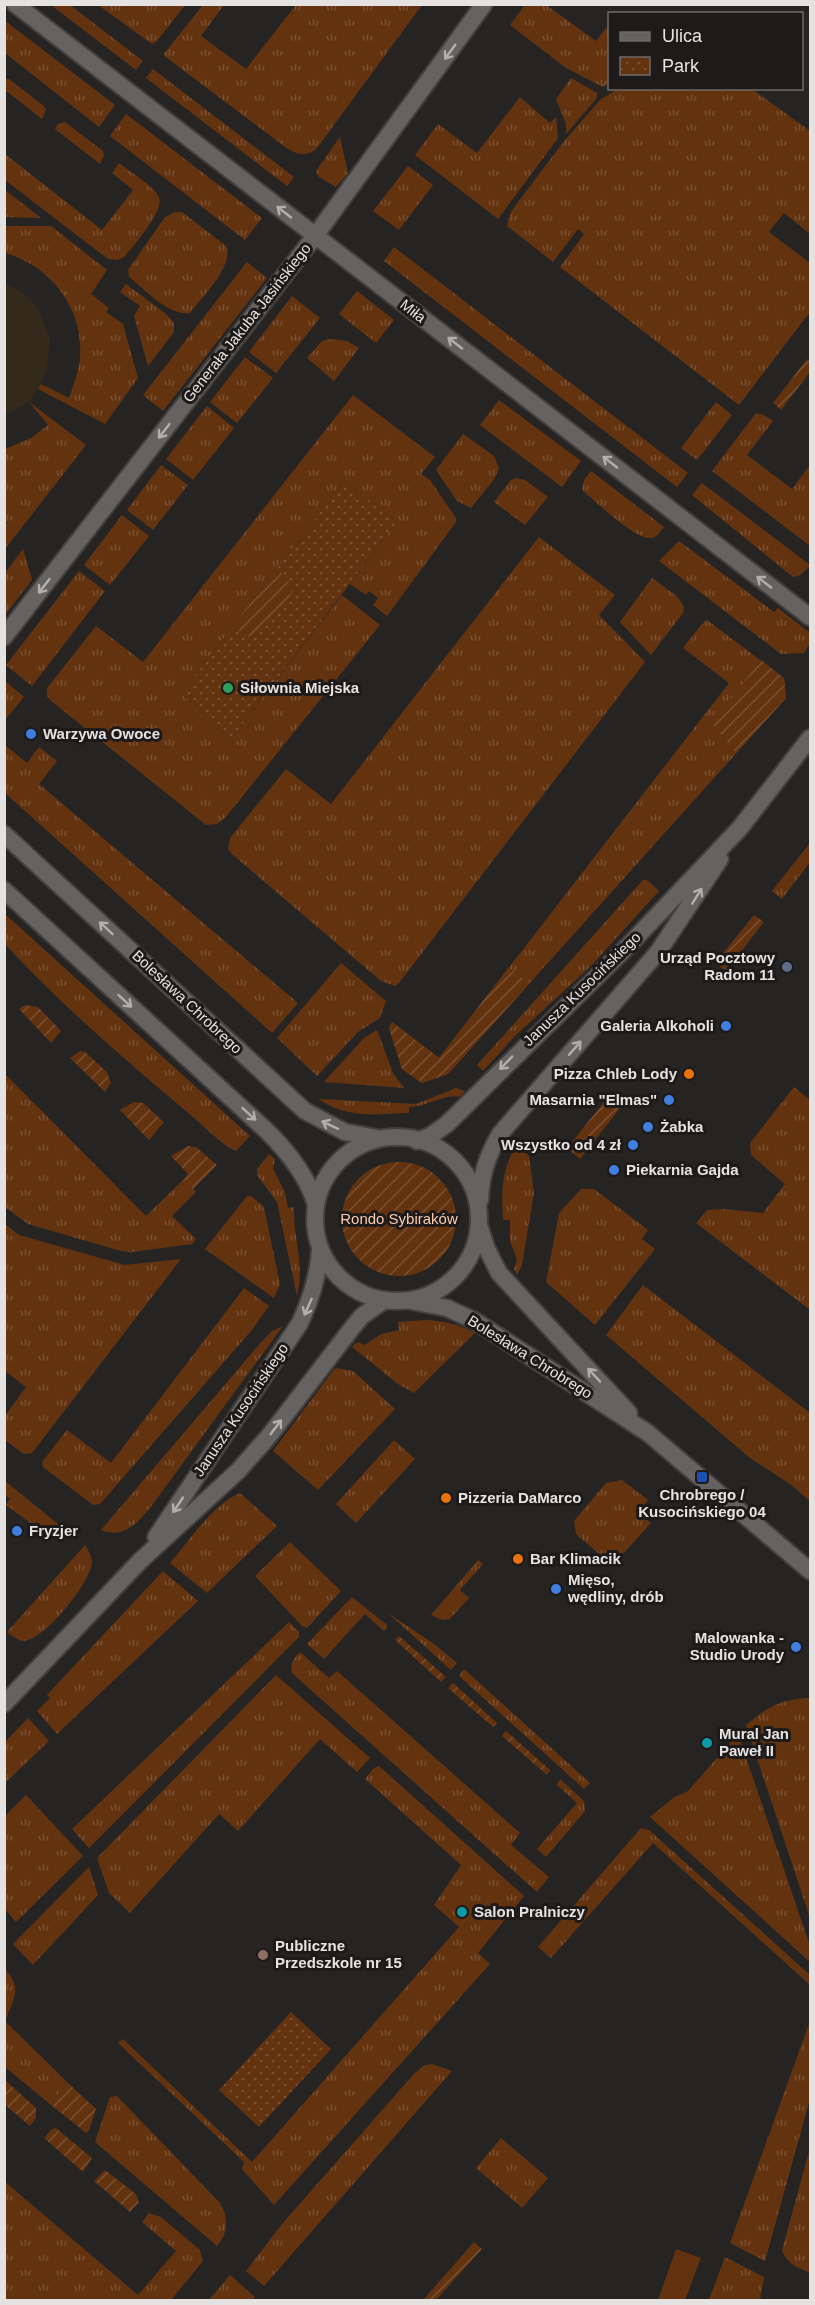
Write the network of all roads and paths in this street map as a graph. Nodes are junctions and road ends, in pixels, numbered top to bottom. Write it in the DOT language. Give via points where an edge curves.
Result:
graph roads {
  1 [pos="15,4"];
  2 [pos="484,4"];
  3 [pos="315,236"];
  4 [pos="810,617"];
  5 [pos="4,638"];
  6 [pos="810,738"];
  7 [pos="740,828"];
  8 [pos="4,834"];
  9 [pos="4,890"];
  10 [pos="387,1139"];
  11 [pos="417,1142"];
  12 [pos="480,1200"];
  13 [pos="316,1205"];
  14 [pos="479,1225"];
  15 [pos="320,1250"];
  16 [pos="385,1300"];
  17 [pos="404,1300"];
  18 [pos="648,1433"];
  19 [pos="140,1561"];
  20 [pos="810,1571"];
  21 [pos="4,1704"];
  3 -- 1 [label="street, Miła, one-way"];
  2 -- 3 [label="street, Generała Jakuba Jasińskiego, one-way"];
  4 -- 3 [label="street, Miła, one-way"];
  3 -- 5 [label="street, Generała Jakuba Jasińskiego, one-way"];
  6 -- 7 [label="street, Janusza Kusocińskiego"];
  7 -- 11 [label="street, Janusza Kusocińskiego, one-way" via="447,1124"];
  12 -- 7 [label="street, Janusza Kusocińskiego, one-way" via="481,1178 500,1134 658,952"];
  10 -- 8 [label="street, Bolesława Chrobrego, one-way" via="345,1132 305,1111"];
  9 -- 13 [label="street, one-way" via="275,1139 309,1186"];
  10 -- 11 [label="street"];
  10 -- 13 [label="street" via="366,1142 335,1164"];
  11 -- 12 [label="street" via="442,1152 466,1172"];
  12 -- 14 [label="street"];
  13 -- 15 [label="street" via="315,1230"];
  14 -- 17 [label="street" via="471,1253 456,1277 434,1291"];
  18 -- 14 [label="street, Bolesława Chrobrego, one-way" via="500,1273"];
  15 -- 16 [label="street" via="338,1275 361,1291"];
  15 -- 19 [label="street, Janusza Kusocińskiego, one-way" via="317,1280 300,1323"];
  16 -- 17 [label="street"];
  19 -- 16 [label="street, Janusza Kusocińskiego, one-way" via="238,1471 351,1328"];
  17 -- 18 [label="street, Bolesława Chrobrego" via="447,1308 475,1321"];
  18 -- 20 [label="street, Bolesława Chrobrego"];
  19 -- 21 [label="street, Janusza Kusocińskiego"];
}
